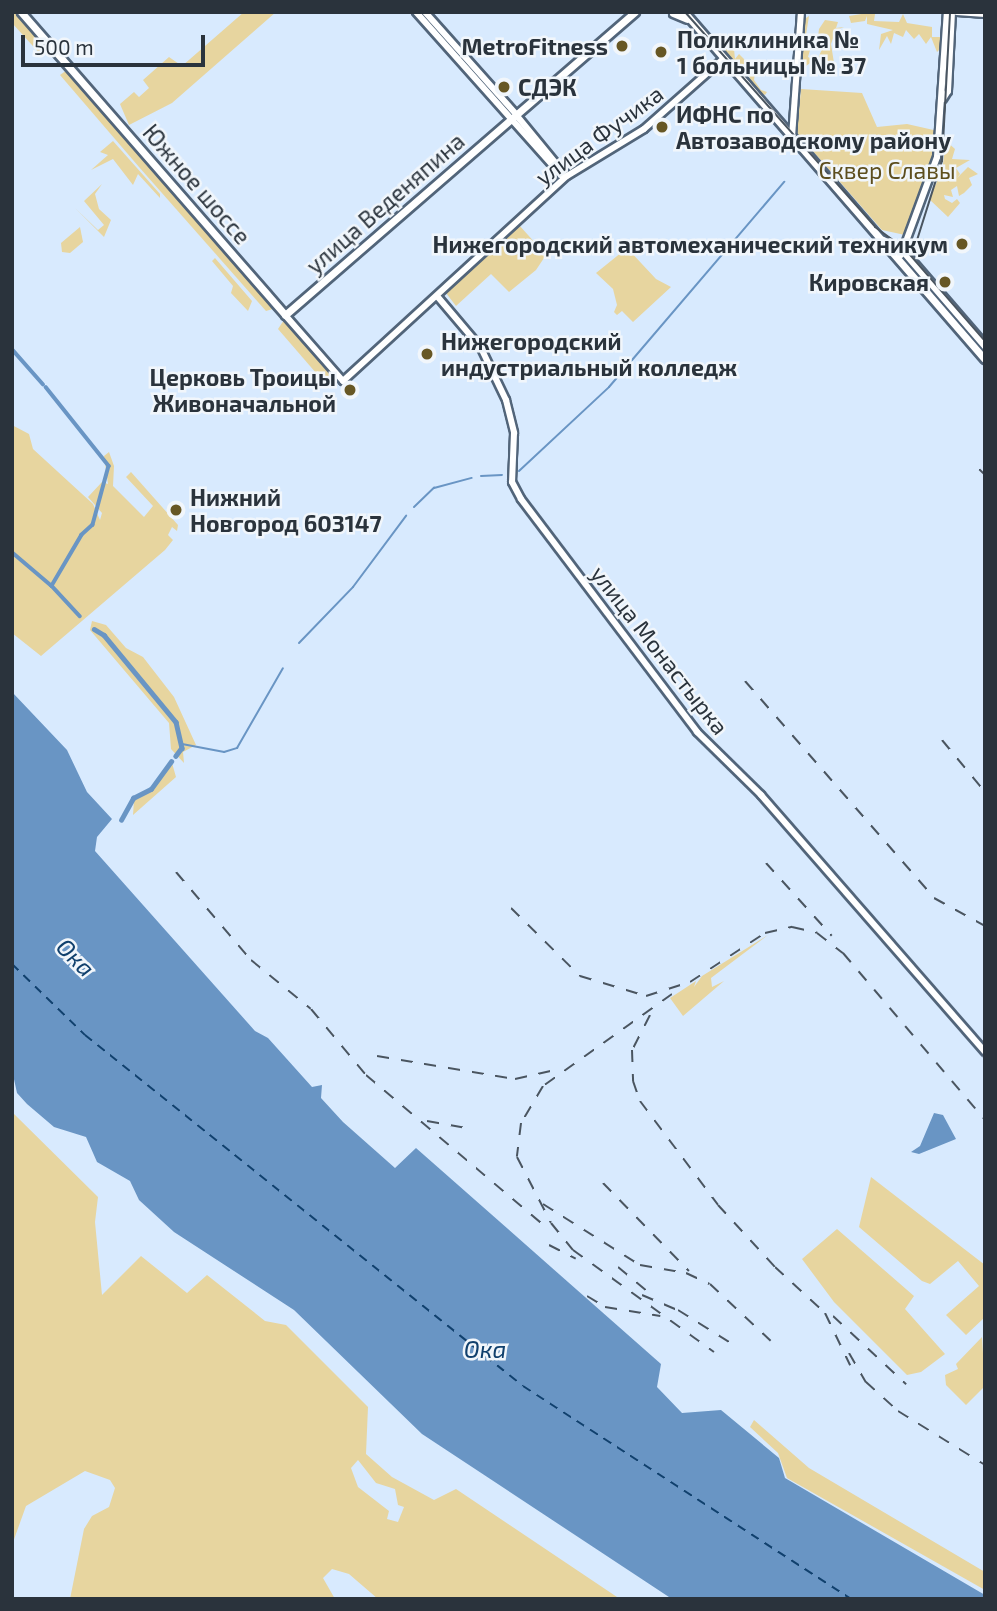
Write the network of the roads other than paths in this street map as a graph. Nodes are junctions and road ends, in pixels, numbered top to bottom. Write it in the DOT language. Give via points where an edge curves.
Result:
graph roads {
  1 [pos="21,12"];
  2 [pos="416,12"];
  3 [pos="425,12"];
  4 [pos="635,12"];
  5 [pos="642,12"];
  6 [pos="801,12"];
  7 [pos="949,12"];
  8 [pos="957,12"];
  9 [pos="673,13"];
  10 [pos="985,14"];
  11 [pos="686,16"];
  12 [pos="461,59"];
  13 [pos="723,60"];
  14 [pos="514,116"];
  15 [pos="792,137"];
  16 [pos="565,177"];
  17 [pos="880,238"];
  18 [pos="904,252"];
  19 [pos="897,258"];
  20 [pos="437,296"];
  21 [pos="285,315"];
  22 [pos="954,317"];
  23 [pos="985,346"];
  24 [pos="985,359"];
  25 [pos="343,381"];
  26 [pos="985,1052"];
  1 -- 21 [label="main road, Южное шоссе"];
  2 -- 12 [label="street"];
  3 -- 12 [label="street"];
  4 -- 14 [label="main road, улица Веденяпина"];
  5 -- 14 [label="main road, улица Веденяпина"];
  6 -- 15 [label="street"];
  7 -- 18 [label="street" via="948,92 942,101 936,163"];
  8 -- 10 [label="street"];
  9 -- 11 [label="main road"];
  11 -- 13 [label="main road"];
  12 -- 14 [label="street"];
  13 -- 15 [label="main road"];
  13 -- 16 [label="street, улица Фучика" via="644,129"];
  14 -- 16 [label="street"];
  14 -- 21 [label="main road, улица Веденяпина"];
  15 -- 17 [label="main road"];
  16 -- 20 [label="street, улица Фучика"];
  17 -- 18 [label="main road"];
  17 -- 19 [label="main road"];
  18 -- 19 [label="street"];
  18 -- 22 [label="main road"];
  19 -- 22 [label="main road"];
  20 -- 25 [label="street, улица Фучика"];
  20 -- 26 [label="street, улица Монастырка" via="481,348 506,400 514,433 512,482 521,499 697,732 766,801"];
  21 -- 25 [label="street, Южное шоссе"];
  22 -- 23 [label="main road"];
  22 -- 24 [label="main road"];
}
